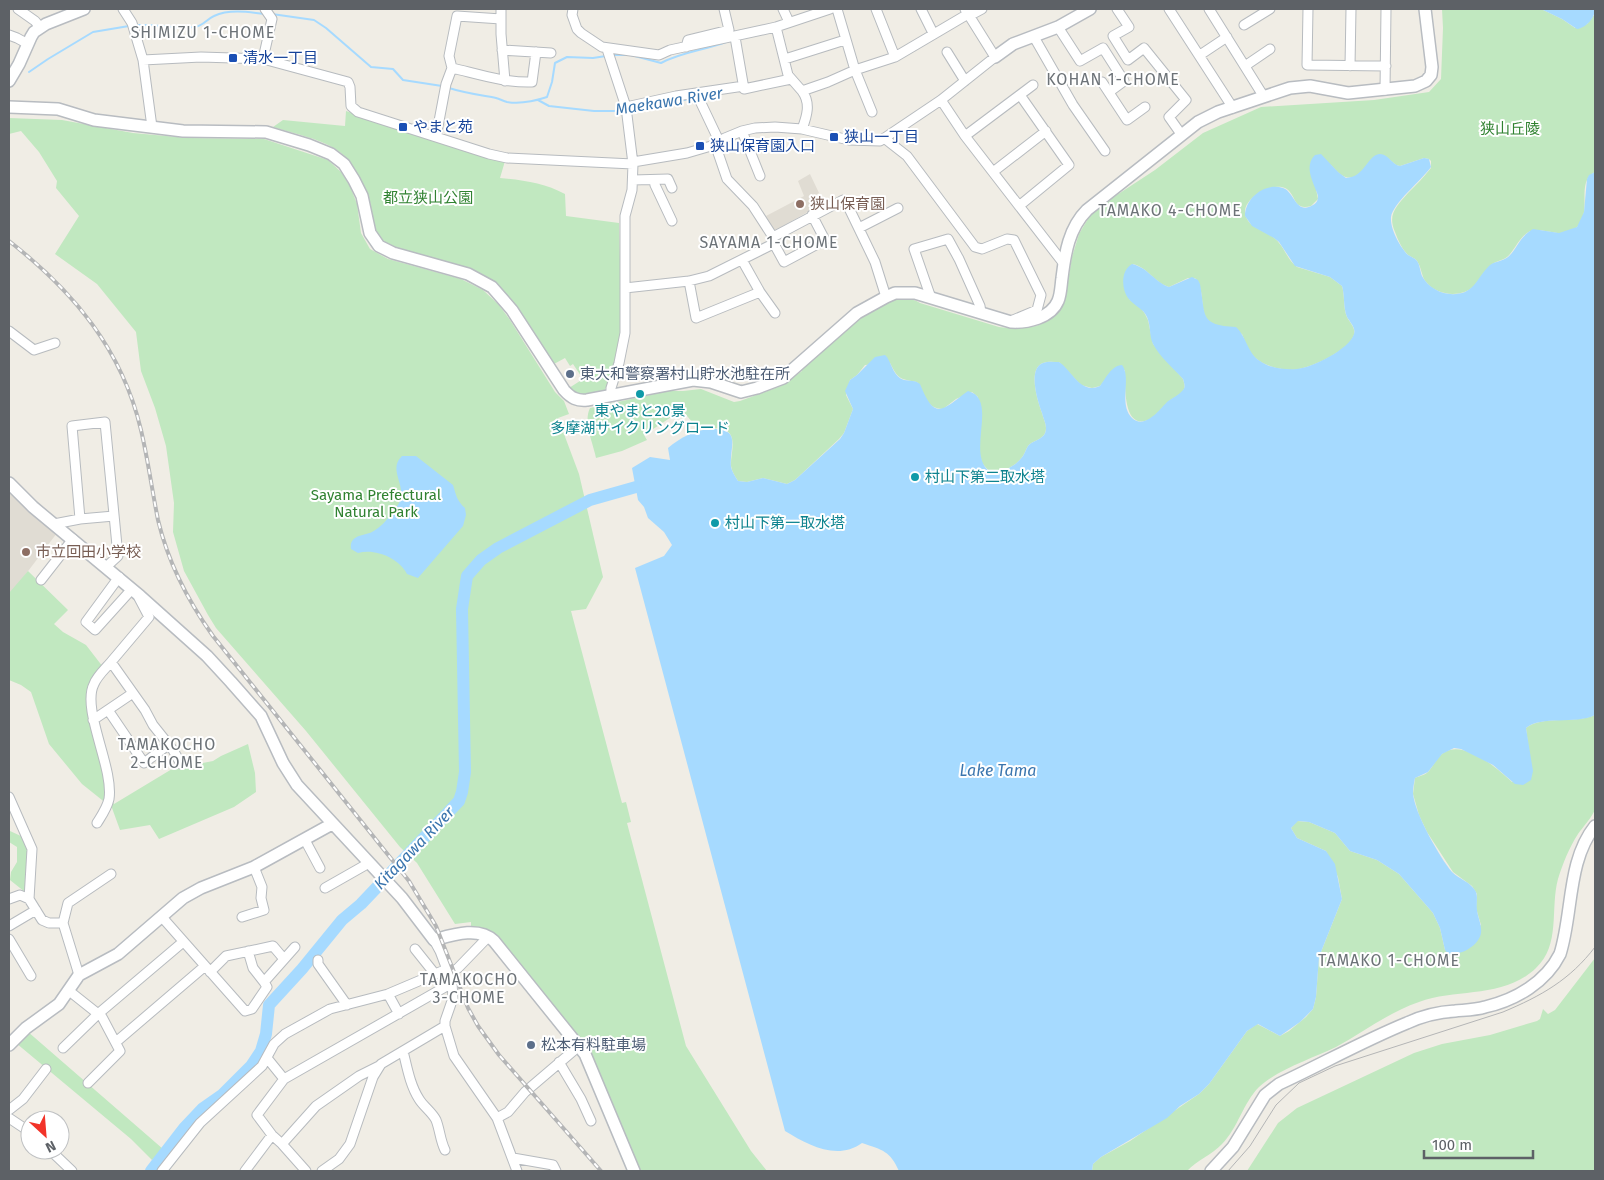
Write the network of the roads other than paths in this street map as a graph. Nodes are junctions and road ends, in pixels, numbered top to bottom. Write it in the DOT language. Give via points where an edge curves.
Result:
graph roads {
  1 [pos="18,9"];
  2 [pos="84,9"];
  3 [pos="124,9"];
  4 [pos="501,9"];
  5 [pos="573,9"];
  6 [pos="724,9"];
  7 [pos="784,9"];
  8 [pos="830,9"];
  9 [pos="837,9"];
  10 [pos="876,9"];
  11 [pos="921,9"];
  12 [pos="982,9"];
  13 [pos="1090,9"];
  14 [pos="1117,9"];
  15 [pos="1170,9"];
  16 [pos="1209,9"];
  17 [pos="1270,9"];
  18 [pos="1308,9"];
  19 [pos="1351,9"];
  20 [pos="1386,9"];
  21 [pos="1425,9"];
  22 [pos="455,12"];
  23 [pos="268,13"];
  24 [pos="967,13"];
  25 [pos="501,19"];
  26 [pos="789,22"];
  27 [pos="1244,25"];
  28 [pos="40,27"];
  29 [pos="776,27"];
  30 [pos="1058,27"];
  31 [pos="933,33"];
  32 [pos="9,35"];
  33 [pos="735,37"];
  34 [pos="1034,37"];
  35 [pos="1227,37"];
  36 [pos="845,40"];
  37 [pos="28,44"];
  38 [pos="686,47"];
  39 [pos="1270,49"];
  40 [pos="502,50"];
  41 [pos="536,52"];
  42 [pos="947,52"];
  43 [pos="551,53"];
  44 [pos="608,54"];
  45 [pos="1200,55"];
  46 [pos="895,57"];
  47 [pos="995,57"];
  48 [pos="263,59"];
  49 [pos="785,59"];
  50 [pos="143,60"];
  51 [pos="1245,66"];
  52 [pos="1350,66"];
  53 [pos="1386,66"];
  54 [pos="452,68"];
  55 [pos="854,70"];
  56 [pos="791,79"];
  57 [pos="9,80"];
  58 [pos="505,80"];
  59 [pos="966,81"];
  60 [pos="1102,82"];
  61 [pos="1033,85"];
  62 [pos="744,86"];
  63 [pos="1385,90"];
  64 [pos="802,91"];
  65 [pos="1109,92"];
  66 [pos="1020,95"];
  67 [pos="699,97"];
  68 [pos="1264,97"];
  69 [pos="941,100"];
  70 [pos="9,107"];
  71 [pos="1145,107"];
  72 [pos="1233,108"];
  73 [pos="626,109"];
  74 [pos="872,112"];
  75 [pos="152,127"];
  76 [pos="802,129"];
  77 [pos="742,131"];
  78 [pos="1046,131"];
  79 [pos="1181,134"];
  80 [pos="965,136"];
  81 [pos="436,137"];
  82 [pos="884,138"];
  83 [pos="717,142"];
  84 [pos="1105,151"];
  85 [pos="633,163"];
  86 [pos="992,172"];
  87 [pos="760,176"];
  88 [pos="633,180"];
  89 [pos="654,180"];
  90 [pos="672,188"];
  91 [pos="1019,206"];
  92 [pos="898,208"];
  93 [pos="812,215"];
  94 [pos="672,221"];
  95 [pos="859,228"];
  96 [pos="773,239"];
  97 [pos="742,260"];
  98 [pos="1064,264"];
  99 [pos="688,281"];
  100 [pos="625,288"];
  101 [pos="760,292"];
  102 [pos="886,297"];
  103 [pos="931,298"];
  104 [pos="775,313"];
  105 [pos="980,313"];
  106 [pos="1011,322"];
  107 [pos="9,331"];
  108 [pos="55,343"];
  109 [pos="610,396"];
  110 [pos="9,483"];
  111 [pos="114,516"];
  112 [pos="80,519"];
  113 [pos="54,524"];
  114 [pos="73,539"];
  115 [pos="106,567"];
  116 [pos="119,577"];
  117 [pos="41,580"];
  118 [pos="136,592"];
  119 [pos="110,662"];
  120 [pos="133,693"];
  121 [pos="108,710"];
  122 [pos="93,720"];
  123 [pos="168,745"];
  124 [pos="181,764"];
  125 [pos="9,797"];
  126 [pos="97,823"];
  127 [pos="332,824"];
  128 [pos="1595,826"];
  129 [pos="305,840"];
  130 [pos="369,863"];
  131 [pos="254,867"];
  132 [pos="320,868"];
  133 [pos="111,874"];
  134 [pos="325,888"];
  135 [pos="9,899"];
  136 [pos="29,899"];
  137 [pos="36,910"];
  138 [pos="161,916"];
  139 [pos="242,917"];
  140 [pos="63,923"];
  141 [pos="9,926"];
  142 [pos="488,937"];
  143 [pos="9,938"];
  144 [pos="434,940"];
  145 [pos="183,942"];
  146 [pos="295,947"];
  147 [pos="415,949"];
  148 [pos="248,951"];
  149 [pos="284,959"];
  150 [pos="318,960"];
  151 [pos="207,969"];
  152 [pos="435,974"];
  153 [pos="79,975"];
  154 [pos="449,975"];
  155 [pos="31,976"];
  156 [pos="264,982"];
  157 [pos="68,990"];
  158 [pos="388,994"];
  159 [pos="347,1005"];
  160 [pos="98,1014"];
  161 [pos="399,1014"];
  162 [pos="445,1026"];
  163 [pos="116,1042"];
  164 [pos="9,1045"];
  165 [pos="579,1046"];
  166 [pos="64,1048"];
  167 [pos="403,1051"];
  168 [pos="266,1058"];
  169 [pos="559,1062"];
  170 [pos="381,1064"];
  171 [pos="46,1070"];
  172 [pos="284,1079"];
  173 [pos="88,1083"];
  174 [pos="9,1110"];
  175 [pos="9,1118"];
  176 [pos="498,1118"];
  177 [pos="591,1121"];
  178 [pos="20,1125"];
  179 [pos="272,1135"];
  180 [pos="282,1144"];
  181 [pos="445,1150"];
  182 [pos="513,1158"];
  183 [pos="60,1160"];
  184 [pos="72,1171"];
  185 [pos="162,1171"];
  186 [pos="245,1171"];
  187 [pos="306,1171"];
  188 [pos="322,1171"];
  189 [pos="517,1171"];
  190 [pos="556,1171"];
  191 [pos="634,1171"];
  192 [pos="1211,1171"];
  1 -- 28 [label="street"];
  2 -- 28 [label="street"];
  3 -- 50 [label="street"];
  4 -- 25 [label="street"];
  5 -- 44 [label="street" via="577,29"];
  6 -- 38 [label="street" via="729,30 688,40"];
  7 -- 26 [label="street"];
  8 -- 26 [label="street"];
  9 -- 36 [label="street"];
  10 -- 46 [label="street"];
  11 -- 31 [label="street"];
  12 -- 24 [label="street"];
  13 -- 30 [label="street"];
  14 -- 79 [label="street" via="1128,27 1113,36 1128,60 1144,48 1186,100 1169,117"];
  15 -- 45 [label="street"];
  16 -- 35 [label="street"];
  17 -- 27 [label="street"];
  18 -- 52 [label="street" via="1307,65"];
  19 -- 52 [label="street"];
  20 -- 53 [label="street"];
  21 -- 63 [label="street" via="1431,75 1415,86"];
  22 -- 25 [label="street"];
  22 -- 54 [label="street" via="449,56"];
  23 -- 48 [label="street"];
  24 -- 31 [label="street"];
  24 -- 47 [label="street"];
  25 -- 40 [label="street"];
  26 -- 29 [label="street"];
  28 -- 37 [label="street"];
  29 -- 33 [label="street"];
  29 -- 49 [label="street"];
  30 -- 34 [label="street"];
  30 -- 65 [label="street" via="1080,61 1103,48 1124,81"];
  31 -- 46 [label="street"];
  32 -- 37 [label="street"];
  33 -- 38 [label="street"];
  33 -- 62 [label="street"];
  34 -- 47 [label="street" via="1013,44"];
  34 -- 84 [label="street" via="1073,106"];
  35 -- 45 [label="street"];
  35 -- 51 [label="street"];
  36 -- 49 [label="street"];
  36 -- 55 [label="street"];
  37 -- 57 [label="street"];
  38 -- 44 [label="street" via="659,54"];
  39 -- 51 [label="street"];
  40 -- 41 [label="street"];
  40 -- 58 [label="street"];
  41 -- 43 [label="street"];
  41 -- 58 [label="street" via="532,82"];
  42 -- 59 [label="street"];
  44 -- 73 [label="street"];
  45 -- 72 [label="street"];
  46 -- 55 [label="street"];
  47 -- 59 [label="street"];
  48 -- 50 [label="street" via="201,57"];
  48 -- 81 [label="street" via="348,82 351,106 358,112"];
  49 -- 56 [label="street"];
  50 -- 75 [label="street"];
  51 -- 68 [label="street"];
  52 -- 53 [label="street"];
  53 -- 63 [label="street"];
  54 -- 58 [label="street"];
  54 -- 81 [label="street" via="445,87"];
  55 -- 64 [label="street"];
  55 -- 74 [label="street"];
  56 -- 62 [label="street"];
  56 -- 64 [label="street"];
  59 -- 69 [label="street"];
  60 -- 65 [label="street"];
  61 -- 66 [label="street"];
  62 -- 67 [label="street"];
  63 -- 68 [label="street" via="1348,93 1296,86"];
  64 -- 76 [label="street" via="808,109"];
  65 -- 71 [label="street" via="1128,120"];
  66 -- 78 [label="street"];
  66 -- 80 [label="street"];
  67 -- 73 [label="street" via="676,96"];
  67 -- 83 [label="street"];
  68 -- 72 [label="street"];
  69 -- 80 [label="street"];
  69 -- 82 [label="street"];
  70 -- 75 [label="street" via="58,109 94,120"];
  72 -- 79 [label="street" via="1206,118"];
  73 -- 85 [label="street"];
  75 -- 109 [label="street" via="197,132 266,132 332,154 344,164 354,180 362,196 370,233 379,246 484,282 508,304 570,397 585,401"];
  76 -- 77 [label="street" via="775,127"];
  76 -- 82 [label="street" via="849,140 876,141"];
  77 -- 83 [label="street"];
  77 -- 87 [label="street"];
  78 -- 86 [label="street"];
  78 -- 91 [label="street" via="1069,165"];
  79 -- 98 [label="street" via="1083,214 1072,230"];
  80 -- 86 [label="street"];
  81 -- 85 [label="street" via="507,158"];
  82 -- 106 [label="street" via="907,156 975,247 982,249 1007,239 1017,244 1041,294 1038,310"];
  83 -- 85 [label="street" via="687,153"];
  83 -- 96 [label="street" via="727,179 752,206"];
  85 -- 88 [label="street"];
  86 -- 91 [label="street"];
  88 -- 89 [label="street"];
  88 -- 100 [label="street" via="625,216"];
  89 -- 90 [label="street" via="668,179"];
  89 -- 94 [label="street"];
  91 -- 98 [label="street"];
  92 -- 95 [label="street"];
  93 -- 95 [label="street" via="843,200"];
  93 -- 96 [label="street"];
  93 -- 96 [label="street" via="826,240 784,262"];
  95 -- 102 [label="street" via="875,262"];
  96 -- 97 [label="street" via="768,248"];
  97 -- 99 [label="street" via="714,274"];
  97 -- 101 [label="street"];
  98 -- 106 [label="street" via="1059,298 1052,310 1031,320"];
  99 -- 100 [label="street"];
  99 -- 101 [label="street" via="696,318"];
  100 -- 109 [label="street" via="625,333"];
  101 -- 104 [label="street"];
  102 -- 103 [label="street" via="909,292"];
  102 -- 109 [label="street" via="857,313 783,378 764,386 741,392 693,380"];
  103 -- 105 [label="street"];
  103 -- 105 [label="street" via="914,249 948,239 980,306"];
  105 -- 106 [label="street"];
  107 -- 108 [label="street" via="34,350"];
  110 -- 113 [label="street"];
  111 -- 112 [label="street"];
  111 -- 112 [label="street" via="105,422 72,426"];
  111 -- 115 [label="street" via="118,556"];
  112 -- 113 [label="street"];
  113 -- 114 [label="street"];
  114 -- 115 [label="street"];
  114 -- 117 [label="street"];
  115 -- 116 [label="street"];
  116 -- 118 [label="street"];
  116 -- 118 [label="street" via="86,622 95,630"];
  118 -- 119 [label="street" via="149,617"];
  118 -- 127 [label="street" via="207,656 254,706 289,773"];
  119 -- 120 [label="street"];
  119 -- 122 [label="street" via="93,684"];
  120 -- 121 [label="street"];
  120 -- 123 [label="street"];
  121 -- 122 [label="street"];
  121 -- 123 [label="street" via="144,763"];
  122 -- 126 [label="street" via="109,785 106,806"];
  123 -- 124 [label="street"];
  125 -- 136 [label="street" via="32,849"];
  127 -- 129 [label="street"];
  127 -- 130 [label="street"];
  128 -- 192 [label="street" via="1576,867 1560,954 1544,978 1518,995 1492,1005 1434,1014 1405,1023 1279,1084 1264,1095 1233,1147"];
  129 -- 131 [label="street"];
  129 -- 132 [label="street"];
  130 -- 134 [label="street" via="338,884"];
  130 -- 144 [label="street"];
  131 -- 138 [label="street" via="192,892"];
  131 -- 139 [label="street" via="262,887 264,910"];
  133 -- 140 [label="street" via="68,903"];
  135 -- 136 [label="street" via="20,895"];
  136 -- 137 [label="street"];
  137 -- 140 [label="street" via="42,920"];
  137 -- 141 [label="street"];
  138 -- 145 [label="street"];
  138 -- 153 [label="street" via="118,954"];
  140 -- 153 [label="street"];
  142 -- 144 [label="street" via="473,933"];
  142 -- 154 [label="street"];
  142 -- 165 [label="street"];
  143 -- 155 [label="street"];
  144 -- 154 [label="street"];
  145 -- 151 [label="street"];
  145 -- 160 [label="street"];
  146 -- 149 [label="street"];
  147 -- 152 [label="street"];
  148 -- 149 [label="street" via="273,946"];
  148 -- 151 [label="street" via="226,956"];
  148 -- 156 [label="street" via="253,968"];
  149 -- 156 [label="street"];
  150 -- 159 [label="street"];
  151 -- 156 [label="street" via="245,1011 252,1009 267,988"];
  151 -- 163 [label="street"];
  152 -- 154 [label="street"];
  152 -- 158 [label="street"];
  153 -- 157 [label="street"];
  154 -- 161 [label="street"];
  154 -- 162 [label="street" via="453,998"];
  157 -- 160 [label="street"];
  157 -- 164 [label="street" via="59,1004"];
  158 -- 159 [label="street"];
  158 -- 161 [label="street"];
  159 -- 168 [label="street" via="321,1013 285,1034"];
  160 -- 163 [label="street"];
  160 -- 166 [label="street"];
  161 -- 172 [label="street"];
  162 -- 167 [label="street"];
  162 -- 176 [label="street" via="456,1060"];
  163 -- 173 [label="street" via="120,1051"];
  165 -- 169 [label="street"];
  165 -- 191 [label="street" via="593,1070"];
  167 -- 170 [label="street"];
  167 -- 181 [label="street" via="412,1083 419,1099 436,1119"];
  168 -- 172 [label="street"];
  168 -- 185 [label="street" via="262,1066 200,1123"];
  169 -- 176 [label="street"];
  169 -- 177 [label="street"];
  170 -- 180 [label="street" via="316,1106"];
  170 -- 188 [label="street" via="373,1077 350,1144 339,1159"];
  171 -- 174 [label="street"];
  172 -- 179 [label="street" via="257,1115"];
  175 -- 178 [label="street"];
  176 -- 182 [label="street"];
  179 -- 180 [label="street"];
  179 -- 186 [label="street"];
  180 -- 187 [label="street"];
  182 -- 189 [label="street"];
  182 -- 190 [label="street" via="553,1165"];
  183 -- 184 [label="street"];
}
